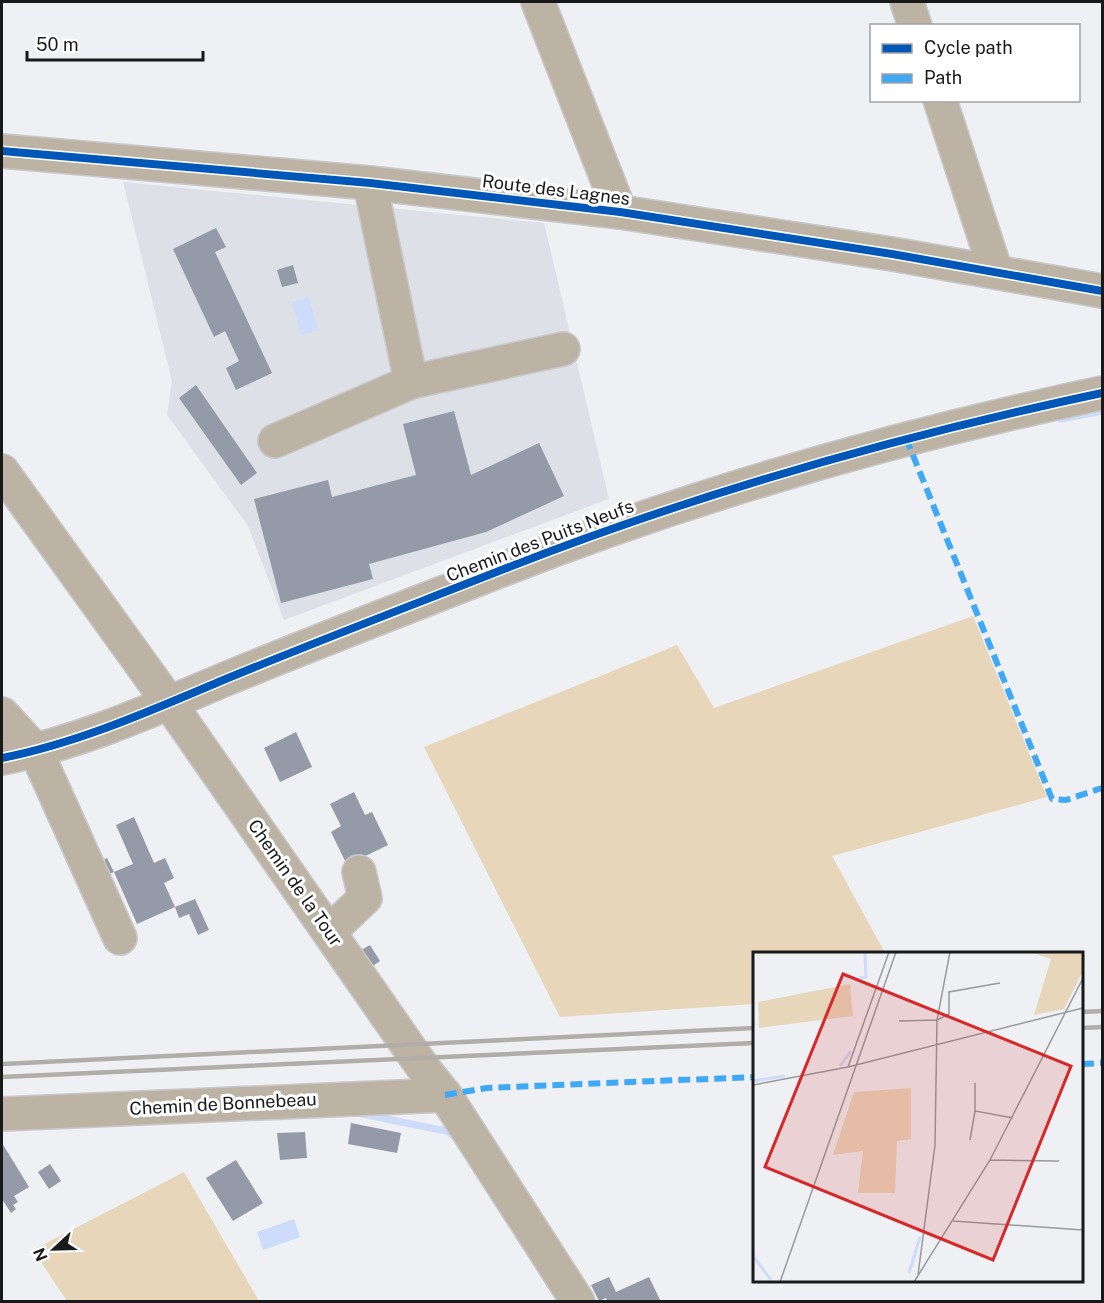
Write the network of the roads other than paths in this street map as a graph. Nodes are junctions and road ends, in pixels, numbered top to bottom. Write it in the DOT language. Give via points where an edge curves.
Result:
graph roads {
  1 [pos="537,2"];
  2 [pos="907,2"];
  3 [pos="914,24"];
  4 [pos="941,102"];
  5 [pos="2,151"];
  6 [pos="370,183"];
  7 [pos="620,212"];
  8 [pos="996,272"];
  9 [pos="1102,291"];
  10 [pos="563,349"];
  11 [pos="411,382"];
  12 [pos="1102,393"];
  13 [pos="275,441"];
  14 [pos="2,471"];
  15 [pos="170,704"];
  16 [pos="2,714"];
  17 [pos="36,751"];
  18 [pos="2,758"];
  19 [pos="359,872"];
  20 [pos="329,932"];
  21 [pos="120,938"];
  22 [pos="445,1095"];
  23 [pos="2,1114"];
  24 [pos="578,1302"];
  1 -- 7 [label="street"];
  2 -- 3 [label="street"];
  4 -- 8 [label="street"];
  5 -- 6 [label="street, Route des Lagnes"];
  6 -- 7 [label="street, Route des Lagnes"];
  6 -- 11 [label="street"];
  7 -- 8 [label="street, Route des Lagnes"];
  8 -- 9 [label="street, Route des Lagnes"];
  10 -- 11 [label="street"];
  11 -- 13 [label="street"];
  12 -- 15 [label="street, Chemin des Puits Neufs" via="906,438 655,513 475,580"];
  14 -- 15 [label="street, Chemin de la Tour"];
  15 -- 17 [label="street, Chemin des Puits Neufs"];
  15 -- 20 [label="street, Chemin de la Tour"];
  16 -- 17 [label="street"];
  17 -- 18 [label="street, Chemin des Puits Neufs"];
  17 -- 21 [label="street"];
  19 -- 20 [label="street" via="365,898"];
  20 -- 22 [label="street, Chemin de la Tour"];
  22 -- 23 [label="street, Chemin de Bonnebeau"];
  22 -- 24 [label="street, Chemin de la Tour"];
}
